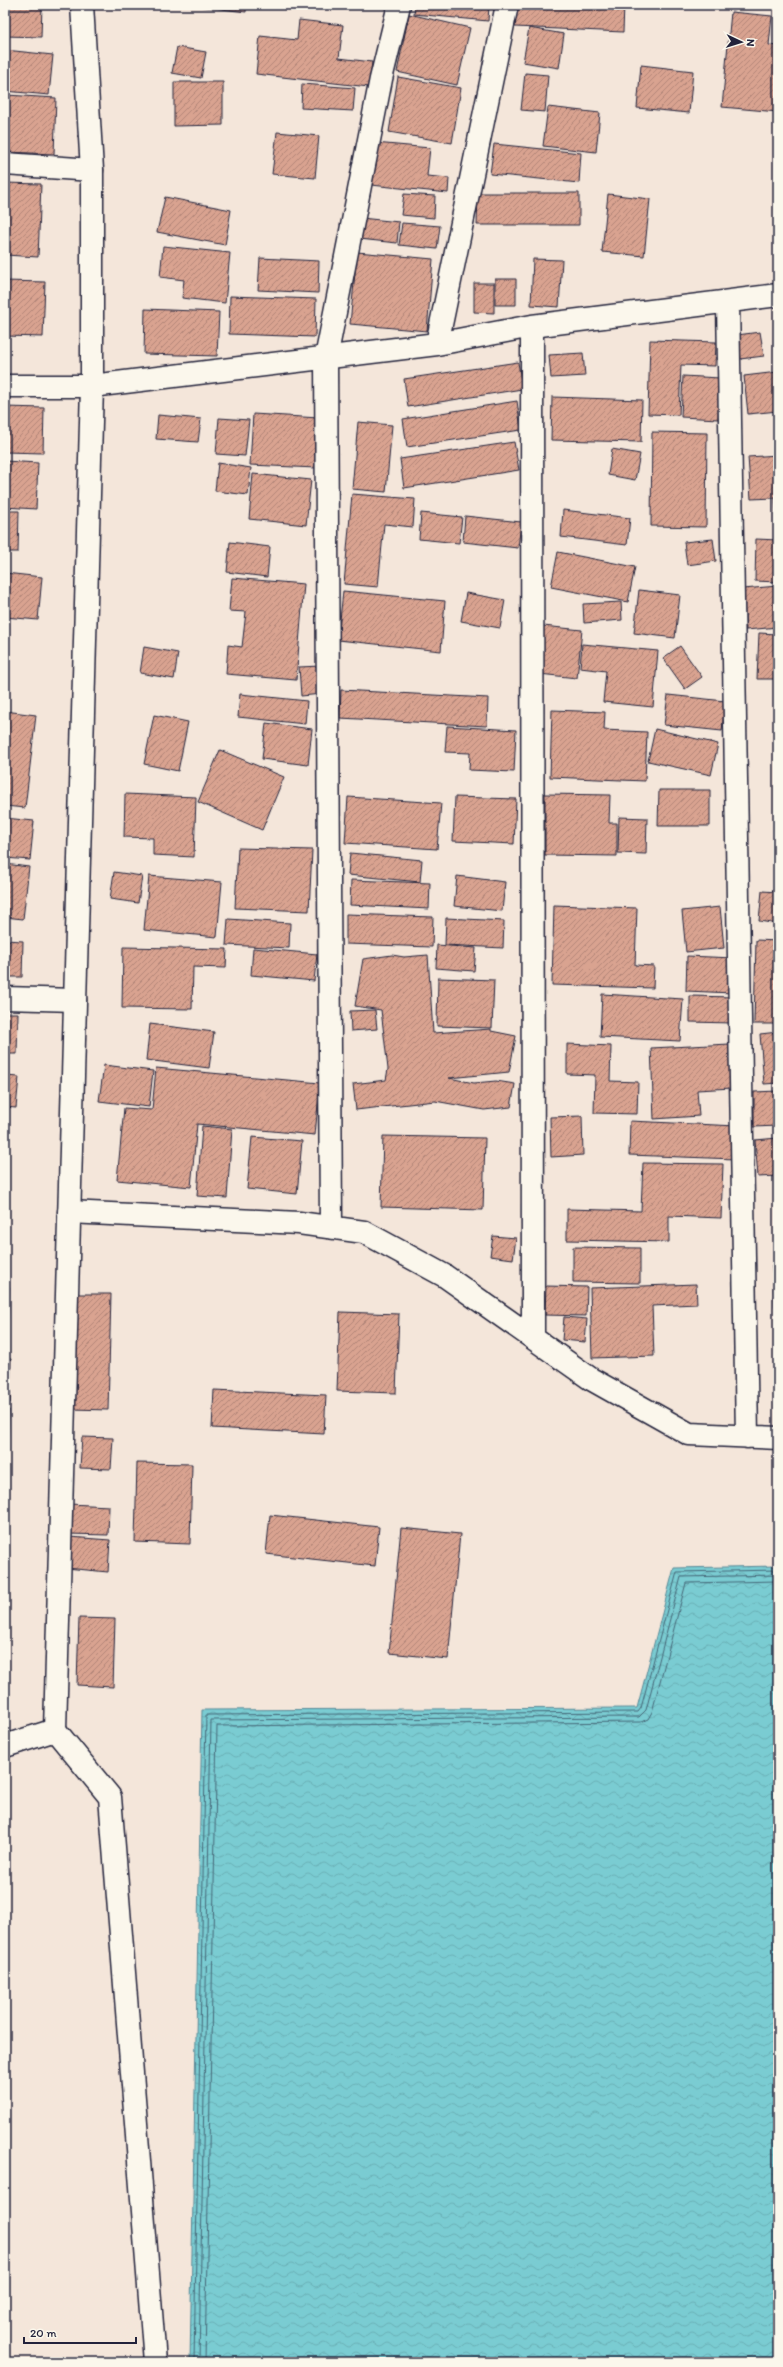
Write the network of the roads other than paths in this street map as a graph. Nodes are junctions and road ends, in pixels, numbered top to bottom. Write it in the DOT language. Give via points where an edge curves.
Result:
graph roads {
  1 [pos="82,5"];
  2 [pos="399,5"];
  3 [pos="507,5"];
  4 [pos="5,164"];
  5 [pos="92,170"];
  6 [pos="778,295"];
  7 [pos="728,302"];
  8 [pos="532,326"];
  9 [pos="437,344"];
  10 [pos="326,358"];
  11 [pos="5,386"];
  12 [pos="92,386"];
  13 [pos="5,998"];
  14 [pos="75,1000"];
  15 [pos="69,1212"];
  16 [pos="331,1227"];
  17 [pos="533,1338"];
  18 [pos="747,1436"];
  19 [pos="778,1438"];
  20 [pos="55,1730"];
  21 [pos="5,1746"];
  22 [pos="155,2362"];
  1 -- 5 [label="street"];
  2 -- 10 [label="street" via="380,79"];
  3 -- 9 [label="street"];
  4 -- 5 [label="street"];
  5 -- 12 [label="street"];
  6 -- 7 [label="street"];
  7 -- 8 [label="street"];
  7 -- 18 [label="street"];
  8 -- 9 [label="street"];
  8 -- 17 [label="street"];
  9 -- 10 [label="street"];
  10 -- 12 [label="street"];
  10 -- 16 [label="street"];
  11 -- 12 [label="street"];
  12 -- 14 [label="street"];
  13 -- 14 [label="street"];
  14 -- 15 [label="street"];
  15 -- 16 [label="street" via="299,1223"];
  15 -- 20 [label="street"];
  16 -- 17 [label="street" via="364,1232 431,1269"];
  17 -- 18 [label="street" via="591,1379 689,1434"];
  18 -- 19 [label="street"];
  20 -- 21 [label="street"];
  20 -- 22 [label="street" via="110,1797"];
}
